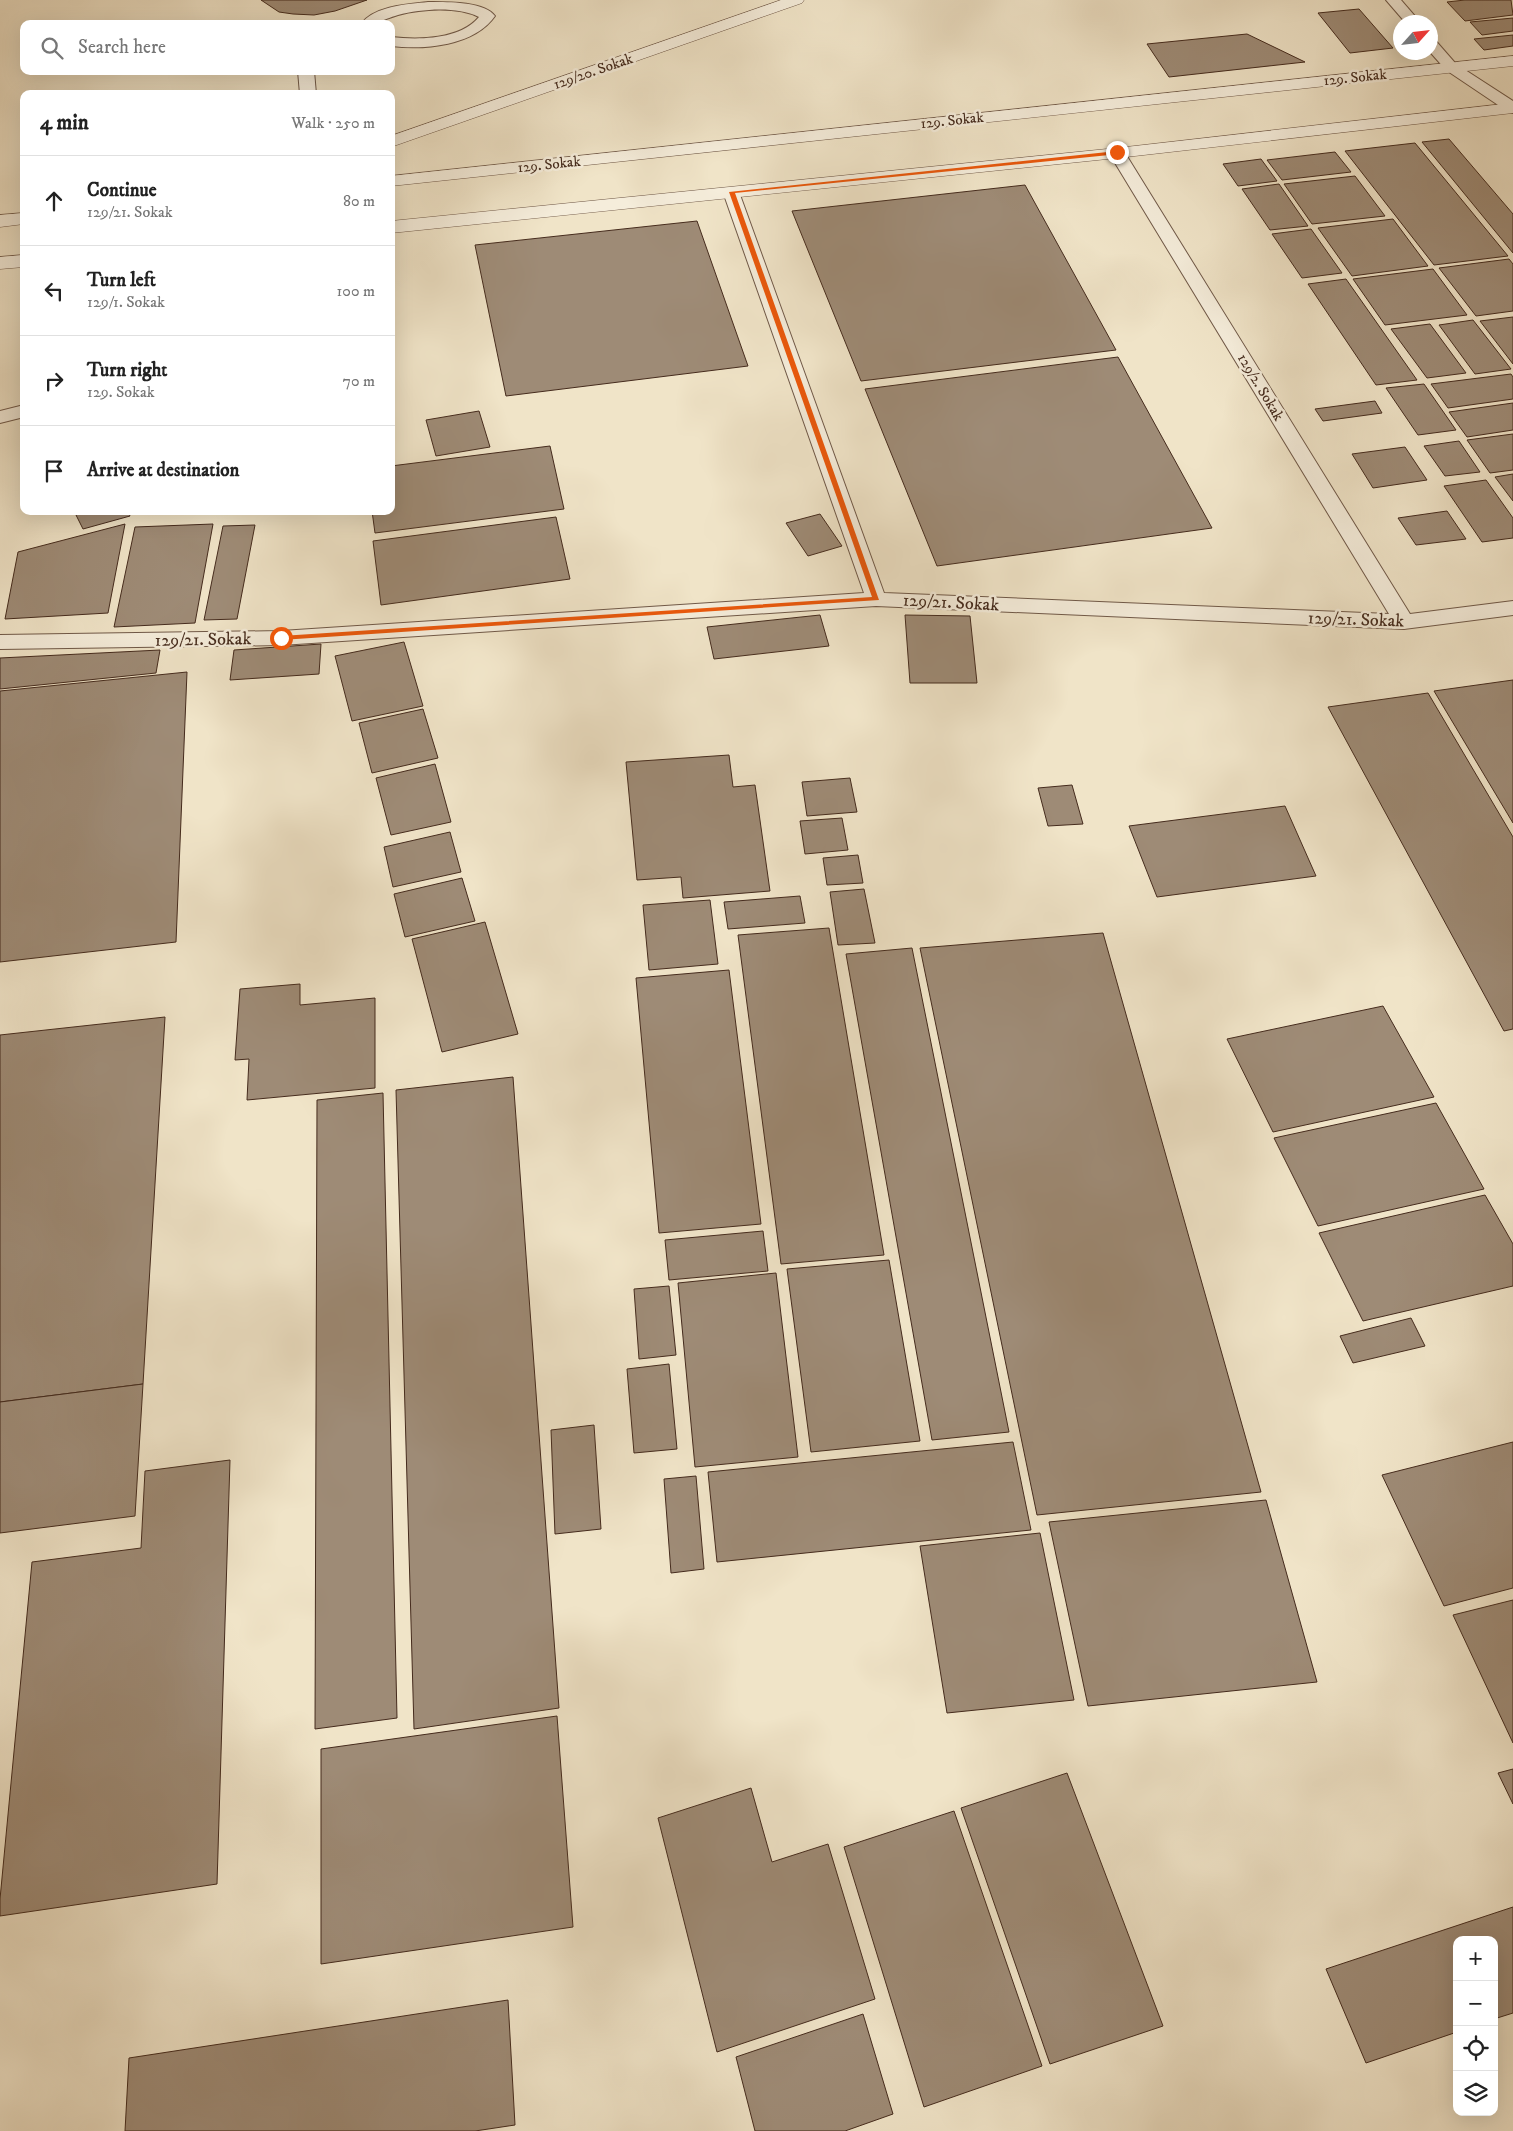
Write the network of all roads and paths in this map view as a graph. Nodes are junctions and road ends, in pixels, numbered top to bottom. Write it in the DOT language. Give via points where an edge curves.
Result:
graph roads {
  1 [pos="796,0"];
  2 [pos="1393,0"];
  3 [pos="1407,15"];
  4 [pos="373,20"];
  5 [pos="395,42"];
  6 [pos="1438,52"];
  7 [pos="1513,61"];
  8 [pos="1451,66"];
  9 [pos="306,75"];
  10 [pos="308,90"];
  11 [pos="1513,108"];
  12 [pos="395,141"];
  13 [pos="1117,152"];
  14 [pos="395,181"];
  15 [pos="731,192"];
  16 [pos="20,218"];
  17 [pos="0,220"];
  18 [pos="395,227"];
  19 [pos="20,261"];
  20 [pos="0,263"];
  21 [pos="20,412"];
  22 [pos="0,417"];
  23 [pos="876,599"];
  24 [pos="1513,608"];
  25 [pos="1404,622"];
  26 [pos="0,642"];
  1 -- 12 [label="street, 129/20. Sokak"];
  2 -- 3 [label="lane"];
  4 -- 5 [label="lane" via="392,10 438,2 479,8 488,16 478,26 450,38 412,44"];
  6 -- 8 [label="lane"];
  7 -- 8 [label="street, 129. Sokak"];
  8 -- 11 [label="lane"];
  8 -- 14 [label="street, 129. Sokak"];
  9 -- 10 [label="lane"];
  11 -- 13 [label="street"];
  13 -- 15 [label="street"];
  13 -- 25 [label="lane, 129/2. Sokak"];
  15 -- 18 [label="street"];
  15 -- 23 [label="lane"];
  16 -- 17 [label="street"];
  19 -- 20 [label="street"];
  21 -- 22 [label="lane"];
  23 -- 25 [label="lane, 129/21. Sokak"];
  23 -- 26 [label="lane, 129/21. Sokak" via="281,638"];
  24 -- 25 [label="lane, 129/21. Sokak"];
}
